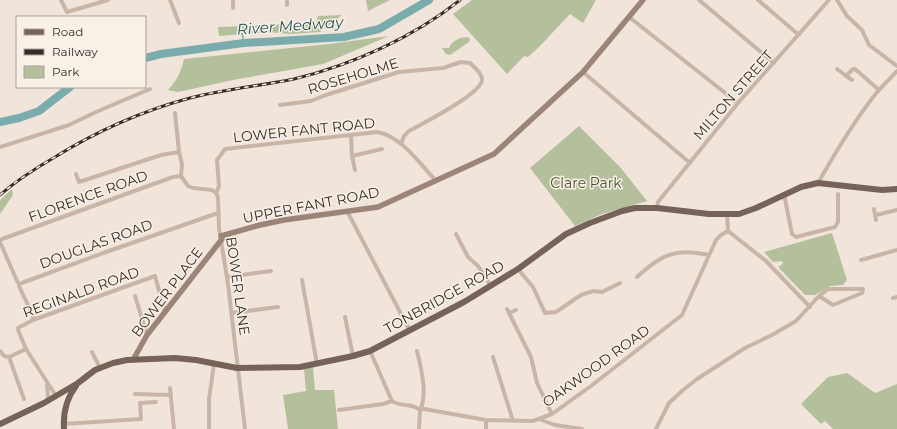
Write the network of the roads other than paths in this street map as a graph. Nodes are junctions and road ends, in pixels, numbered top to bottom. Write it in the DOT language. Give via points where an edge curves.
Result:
graph roads {
  1 [pos="61,0"];
  2 [pos="108,0"];
  3 [pos="170,0"];
  4 [pos="233,0"];
  5 [pos="643,0"];
  6 [pos="699,0"];
  7 [pos="758,0"];
  8 [pos="830,0"];
  9 [pos="837,0"];
  10 [pos="233,8"];
  11 [pos="67,15"];
  12 [pos="629,17"];
  13 [pos="179,23"];
  14 [pos="799,35"];
  15 [pos="774,63"];
  16 [pos="857,64"];
  17 [pos="897,66"];
  18 [pos="837,68"];
  19 [pos="852,70"];
  20 [pos="897,71"];
  21 [pos="583,72"];
  22 [pos="845,75"];
  23 [pos="852,80"];
  24 [pos="150,89"];
  25 [pos="879,90"];
  26 [pos="738,103"];
  27 [pos="280,105"];
  28 [pos="175,113"];
  29 [pos="351,135"];
  30 [pos="401,144"];
  31 [pos="0,147"];
  32 [pos="382,149"];
  33 [pos="179,152"];
  34 [pos="352,156"];
  35 [pos="690,163"];
  36 [pos="355,170"];
  37 [pos="76,174"];
  38 [pos="181,176"];
  39 [pos="436,181"];
  40 [pos="818,183"];
  41 [pos="897,189"];
  42 [pos="216,193"];
  43 [pos="784,194"];
  44 [pos="838,194"];
  45 [pos="657,208"];
  46 [pos="874,209"];
  47 [pos="897,210"];
  48 [pos="347,211"];
  49 [pos="218,214"];
  50 [pos="727,214"];
  51 [pos="728,231"];
  52 [pos="456,234"];
  53 [pos="221,237"];
  54 [pos="897,250"];
  55 [pos="709,255"];
  56 [pos="861,260"];
  57 [pos="642,265"];
  58 [pos="646,268"];
  59 [pos="518,269"];
  60 [pos="271,271"];
  61 [pos="227,277"];
  62 [pos="637,277"];
  63 [pos="302,280"];
  64 [pos="620,283"];
  65 [pos="19,284"];
  66 [pos="491,286"];
  67 [pos="135,296"];
  68 [pos="819,296"];
  69 [pos="278,307"];
  70 [pos="810,307"];
  71 [pos="507,309"];
  72 [pos="516,310"];
  73 [pos="165,312"];
  74 [pos="232,313"];
  75 [pos="509,314"];
  76 [pos="345,318"];
  77 [pos="33,320"];
  78 [pos="410,331"];
  79 [pos="147,336"];
  80 [pos="26,349"];
  81 [pos="0,351"];
  82 [pos="370,351"];
  83 [pos="417,351"];
  84 [pos="92,352"];
  85 [pos="354,356"];
  86 [pos="418,356"];
  87 [pos="10,357"];
  88 [pos="493,357"];
  89 [pos="413,359"];
  90 [pos="133,360"];
  91 [pos="214,364"];
  92 [pos="317,364"];
  93 [pos="100,368"];
  94 [pos="237,368"];
  95 [pos="47,382"];
  96 [pos="78,383"];
  97 [pos="170,388"];
  98 [pos="135,394"];
  99 [pos="171,395"];
  100 [pos="56,396"];
  101 [pos="24,398"];
  102 [pos="392,401"];
  103 [pos="47,402"];
  104 [pos="156,402"];
  105 [pos="65,406"];
  106 [pos="339,410"];
  107 [pos="420,410"];
  108 [pos="552,414"];
  109 [pos="538,419"];
  110 [pos="486,420"];
  111 [pos="513,421"];
  112 [pos="0,424"];
  113 [pos="64,427"];
  114 [pos="174,429"];
  115 [pos="209,429"];
  116 [pos="245,429"];
  117 [pos="418,429"];
  118 [pos="486,429"];
  119 [pos="582,429"];
  120 [pos="656,429"];
  1 -- 11 [label="street"];
  2 -- 11 [label="street"];
  3 -- 13 [label="street"];
  4 -- 10 [label="street"];
  5 -- 12 [label="street, UPPER FANT ROAD"];
  6 -- 15 [label="street"];
  7 -- 14 [label="street"];
  8 -- 14 [label="street, MILTON STREET"];
  9 -- 17 [label="street" via="847,16 862,30 869,45"];
  12 -- 21 [label="street, UPPER FANT ROAD"];
  12 -- 26 [label="street"];
  14 -- 15 [label="street, MILTON STREET"];
  15 -- 26 [label="street, MILTON STREET"];
  16 -- 19 [label="street"];
  18 -- 22 [label="street"];
  19 -- 22 [label="street"];
  19 -- 25 [label="street" via="856,70"];
  20 -- 25 [label="street"];
  21 -- 35 [label="street"];
  21 -- 39 [label="street, UPPER FANT ROAD" via="494,154"];
  22 -- 23 [label="street"];
  24 -- 31 [label="street" via="69,125"];
  25 -- 40 [label="street" via="841,142"];
  26 -- 35 [label="street, MILTON STREET"];
  27 -- 30 [label="street, ROSEHOLME" via="311,101 399,72 443,68 461,62 470,63 482,75 479,87 454,106 409,131"];
  28 -- 33 [label="street"];
  29 -- 30 [label="street, LOWER FANT ROAD" via="381,133"];
  29 -- 34 [label="street"];
  29 -- 42 [label="street, LOWER FANT ROAD" via="225,149 218,160 219,186"];
  30 -- 39 [label="street, LOWER FANT ROAD"];
  32 -- 34 [label="street"];
  33 -- 37 [label="street" via="161,155 79,182"];
  33 -- 38 [label="street"];
  34 -- 36 [label="street"];
  35 -- 45 [label="street, MILTON STREET" via="658,202"];
  38 -- 42 [label="street" via="190,187 212,190"];
  38 -- 65 [label="street, FLORENCE ROAD" via="2,239 0,242"];
  39 -- 48 [label="street, UPPER FANT ROAD" via="378,207"];
  40 -- 41 [label="main road, TONBRIDGE ROAD" via="882,190"];
  40 -- 43 [label="main road, TONBRIDGE ROAD"];
  42 -- 49 [label="street, BOWER LANE"];
  43 -- 44 [label="street" via="792,234 796,237 835,227 838,222"];
  43 -- 50 [label="main road, TONBRIDGE ROAD" via="739,214"];
  45 -- 50 [label="main road, TONBRIDGE ROAD"];
  45 -- 59 [label="main road, TONBRIDGE ROAD" via="635,208 590,223 566,234"];
  46 -- 47 [label="street" via="876,218"];
  48 -- 53 [label="street, UPPER FANT ROAD" via="260,225"];
  48 -- 78 [label="street"];
  49 -- 53 [label="street, BOWER LANE"];
  49 -- 65 [label="street, DOUGLAS ROAD"];
  50 -- 51 [label="street"];
  51 -- 55 [label="street, OAKWOOD ROAD" via="716,240"];
  51 -- 70 [label="street" via="766,261"];
  52 -- 66 [label="street" via="468,257 478,266"];
  53 -- 61 [label="street, BOWER LANE"];
  53 -- 73 [label="street, BOWER PLACE"];
  54 -- 56 [label="street"];
  55 -- 58 [label="street" via="676,253"];
  55 -- 108 [label="street, OAKWOOD ROAD" via="682,315"];
  57 -- 58 [label="street"];
  58 -- 62 [label="street"];
  59 -- 64 [label="street" via="533,287 546,313 556,312 581,295 593,291 602,292"];
  59 -- 66 [label="main road, TONBRIDGE ROAD"];
  60 -- 61 [label="street"];
  61 -- 74 [label="street, BOWER LANE"];
  63 -- 92 [label="street"];
  65 -- 77 [label="street"];
  66 -- 78 [label="main road, TONBRIDGE ROAD"];
  67 -- 79 [label="street"];
  68 -- 68 [label="street" via="833,305 862,294 863,289 828,289"];
  68 -- 70 [label="street"];
  69 -- 74 [label="street"];
  70 -- 120 [label="street" via="796,321 745,348 682,390 669,403"];
  71 -- 75 [label="street"];
  72 -- 75 [label="street"];
  73 -- 77 [label="street, REGINALD ROAD" via="155,276"];
  73 -- 79 [label="street, BOWER PLACE"];
  74 -- 94 [label="street, BOWER LANE"];
  75 -- 108 [label="street" via="531,357 537,383"];
  76 -- 85 [label="street"];
  77 -- 80 [label="street, REGINALD ROAD" via="18,330"];
  78 -- 82 [label="main road, TONBRIDGE ROAD"];
  79 -- 90 [label="street, BOWER PLACE"];
  80 -- 87 [label="street"];
  80 -- 95 [label="street"];
  81 -- 87 [label="street" via="4,356"];
  82 -- 85 [label="main road, TONBRIDGE ROAD"];
  82 -- 102 [label="street"];
  83 -- 86 [label="street"];
  84 -- 93 [label="street"];
  85 -- 92 [label="main road, TONBRIDGE ROAD"];
  86 -- 89 [label="street"];
  86 -- 107 [label="street" via="423,382 423,406"];
  87 -- 101 [label="street"];
  88 -- 111 [label="street"];
  90 -- 91 [label="main road, TONBRIDGE ROAD" via="175,358"];
  90 -- 93 [label="main road, TONBRIDGE ROAD"];
  91 -- 94 [label="main road, TONBRIDGE ROAD"];
  91 -- 115 [label="street" via="209,399"];
  92 -- 94 [label="main road, TONBRIDGE ROAD" via="300,367"];
  93 -- 96 [label="main road, TONBRIDGE ROAD"];
  94 -- 116 [label="street, BOWER LANE"];
  95 -- 100 [label="street"];
  95 -- 103 [label="street"];
  96 -- 100 [label="main road, TONBRIDGE ROAD"];
  96 -- 105 [label="main road"];
  97 -- 99 [label="street"];
  98 -- 99 [label="street"];
  99 -- 114 [label="street"];
  100 -- 103 [label="main road, TONBRIDGE ROAD"];
  100 -- 105 [label="main road"];
  102 -- 106 [label="street"];
  102 -- 107 [label="street, OAKWOOD ROAD"];
  103 -- 112 [label="main road, TONBRIDGE ROAD"];
  104 -- 113 [label="street" via="140,403 141,419"];
  105 -- 113 [label="main road"];
  107 -- 110 [label="street, OAKWOOD ROAD"];
  107 -- 117 [label="street"];
  108 -- 109 [label="street, OAKWOOD ROAD"];
  109 -- 111 [label="street, OAKWOOD ROAD"];
  109 -- 119 [label="street" via="555,425"];
  110 -- 111 [label="street, OAKWOOD ROAD"];
  110 -- 118 [label="street"];
}
